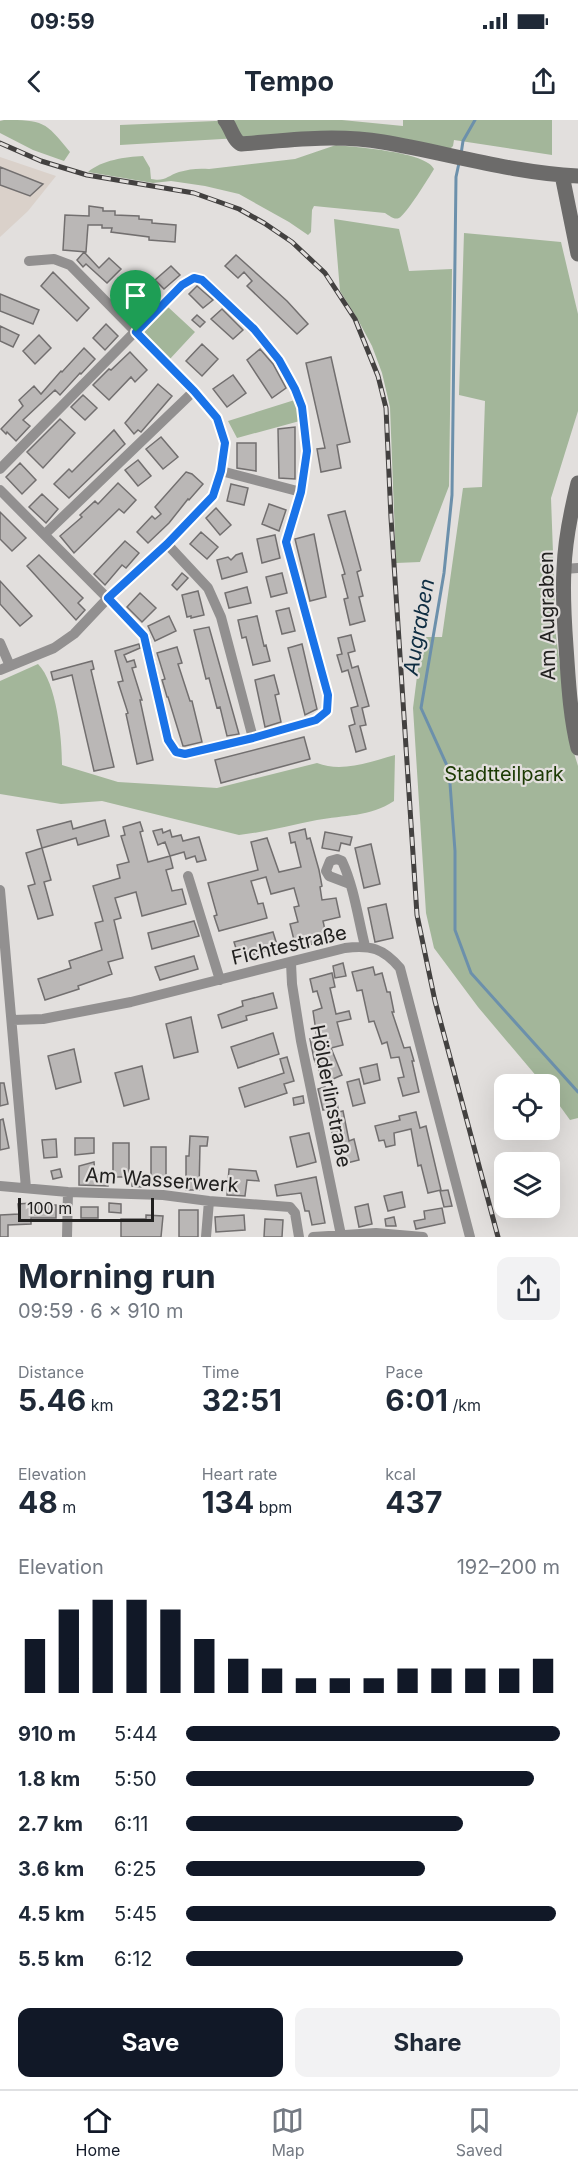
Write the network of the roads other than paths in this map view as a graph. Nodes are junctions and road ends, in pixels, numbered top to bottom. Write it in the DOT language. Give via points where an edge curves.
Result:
graph roads {
  1 [pos="225,120"];
  2 [pos="562,175"];
  3 [pos="578,176"];
  4 [pos="578,254"];
  5 [pos="29,261"];
  6 [pos="136,332"];
  7 [pos="194,391"];
  8 [pos="0,469"];
  9 [pos="221,471"];
  10 [pos="578,483"];
  11 [pos="0,490"];
  12 [pos="301,492"];
  13 [pos="45,534"];
  14 [pos="167,544"];
  15 [pos="571,568"];
  16 [pos="108,598"];
  17 [pos="0,643"];
  18 [pos="5,668"];
  19 [pos="253,738"];
  20 [pos="578,748"];
  21 [pos="188,876"];
  22 [pos="350,884"];
  23 [pos="0,890"];
  24 [pos="365,946"];
  25 [pos="291,963"];
  26 [pos="220,980"];
  27 [pos="13,1020"];
  28 [pos="0,1186"];
  29 [pos="26,1188"];
  30 [pos="68,1192"];
  31 [pos="208,1201"];
  32 [pos="341,1235"];
  33 [pos="377,1235"];
  34 [pos="67,1237"];
  35 [pos="206,1237"];
  36 [pos="299,1237"];
  37 [pos="313,1237"];
  38 [pos="423,1237"];
  39 [pos="470,1237"];
  1 -- 2 [label="main road" via="241,144 335,137"];
  2 -- 3 [label="main road"];
  2 -- 4 [label="main road"];
  5 -- 6 [label="street" via="54,259 70,266"];
  6 -- 7 [label="street"];
  6 -- 8 [label="street"];
  6 -- 12 [label="street" via="182,285 194,278 202,280 245,321 279,360 302,407 307,451"];
  7 -- 9 [label="street" via="217,418 225,443"];
  7 -- 13 [label="street"];
  9 -- 12 [label="street"];
  9 -- 14 [label="street" via="213,496"];
  10 -- 15 [label="main road, Am Augraben" via="568,528"];
  11 -- 13 [label="street"];
  12 -- 19 [label="street" via="286,542 328,695 327,711 316,720"];
  13 -- 16 [label="street"];
  14 -- 16 [label="street"];
  14 -- 19 [label="street" via="208,588 221,617"];
  15 -- 20 [label="main road, Am Augraben" via="564,626 568,689"];
  16 -- 18 [label="street" via="74,634 54,648"];
  16 -- 19 [label="street" via="144,636 168,740 176,752 185,754"];
  17 -- 18 [label="street"];
  21 -- 26 [label="street"];
  22 -- 24 [label="street"];
  23 -- 27 [label="street"];
  24 -- 25 [label="street, Fichtestraße"];
  24 -- 39 [label="street, Fichtestraße" via="378,949 400,968"];
  25 -- 26 [label="street, Fichtestraße"];
  25 -- 32 [label="street, Hölderlinstraße" via="301,1041"];
  26 -- 27 [label="street, Fichtestraße" via="70,1014"];
  27 -- 29 [label="street"];
  28 -- 29 [label="street, Am Wasserwerk"];
  29 -- 30 [label="street, Am Wasserwerk"];
  30 -- 31 [label="street, Am Wasserwerk" via="163,1195"];
  30 -- 34 [label="street"];
  31 -- 35 [label="street"];
  31 -- 36 [label="street, Am Wasserwerk" via="290,1207 295,1213"];
  32 -- 33 [label="street"];
  32 -- 37 [label="street"];
  33 -- 38 [label="street"];
}
